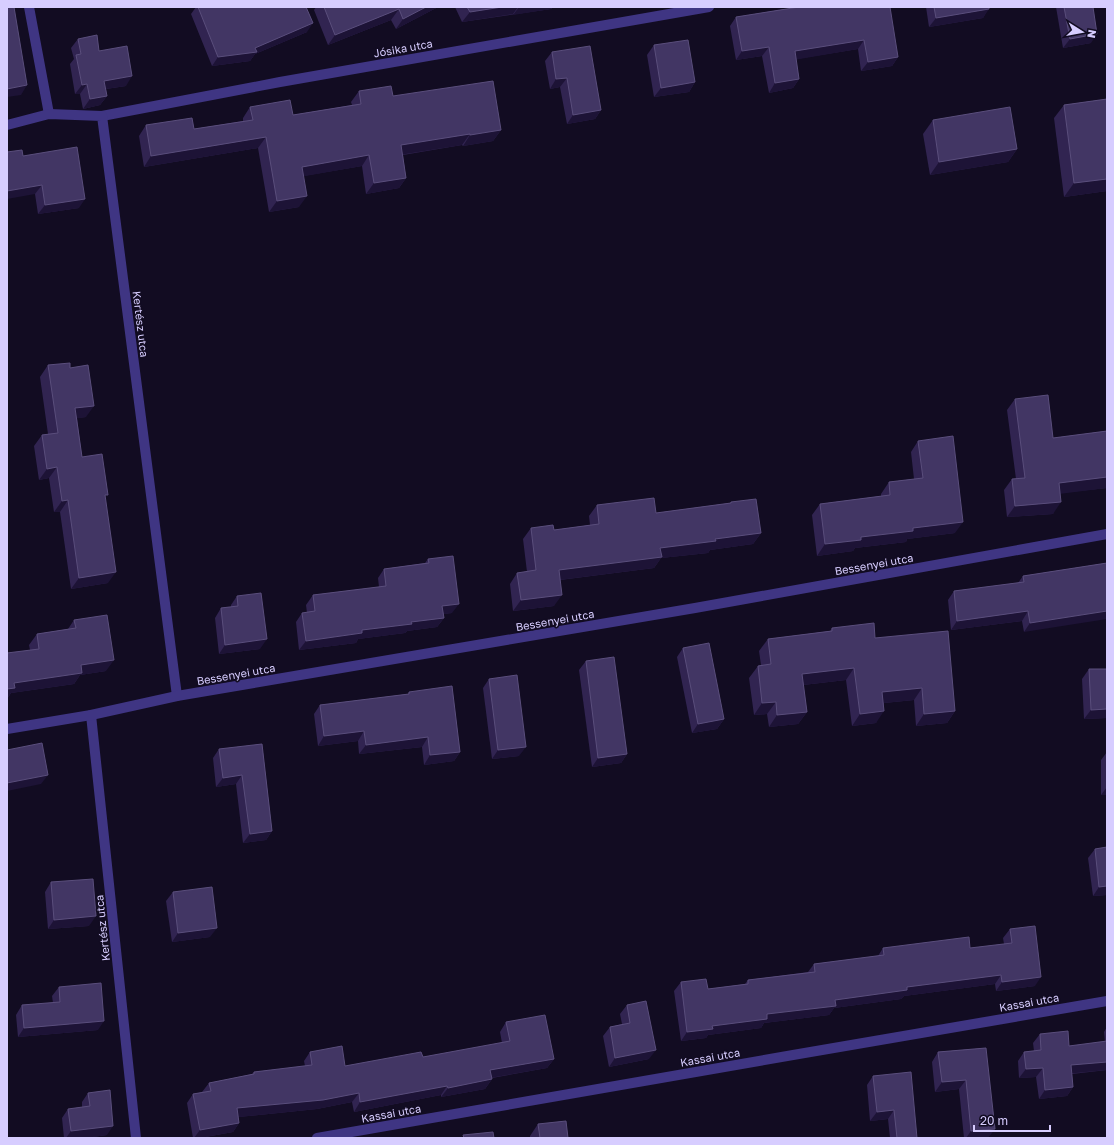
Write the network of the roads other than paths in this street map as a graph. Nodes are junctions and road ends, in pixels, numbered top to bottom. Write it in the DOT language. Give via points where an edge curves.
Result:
graph roads {
  1 [pos="29,7"];
  2 [pos="709,7"];
  3 [pos="49,114"];
  4 [pos="102,116"];
  5 [pos="7,125"];
  6 [pos="1107,534"];
  7 [pos="177,696"];
  8 [pos="92,715"];
  9 [pos="7,729"];
  10 [pos="1107,1001"];
  11 [pos="136,1138"];
  12 [pos="317,1138"];
  1 -- 3 [label="street"];
  2 -- 4 [label="street, Jósika utca" via="288,80"];
  3 -- 4 [label="street"];
  3 -- 5 [label="street"];
  4 -- 7 [label="street, Kertész utca"];
  6 -- 7 [label="street, Bessenyei utca" via="695,608"];
  7 -- 8 [label="street, Bessenyei utca"];
  8 -- 9 [label="street, Bessenyei utca"];
  8 -- 11 [label="street, Kertész utca"];
  10 -- 12 [label="street, Kassai utca"];
}
